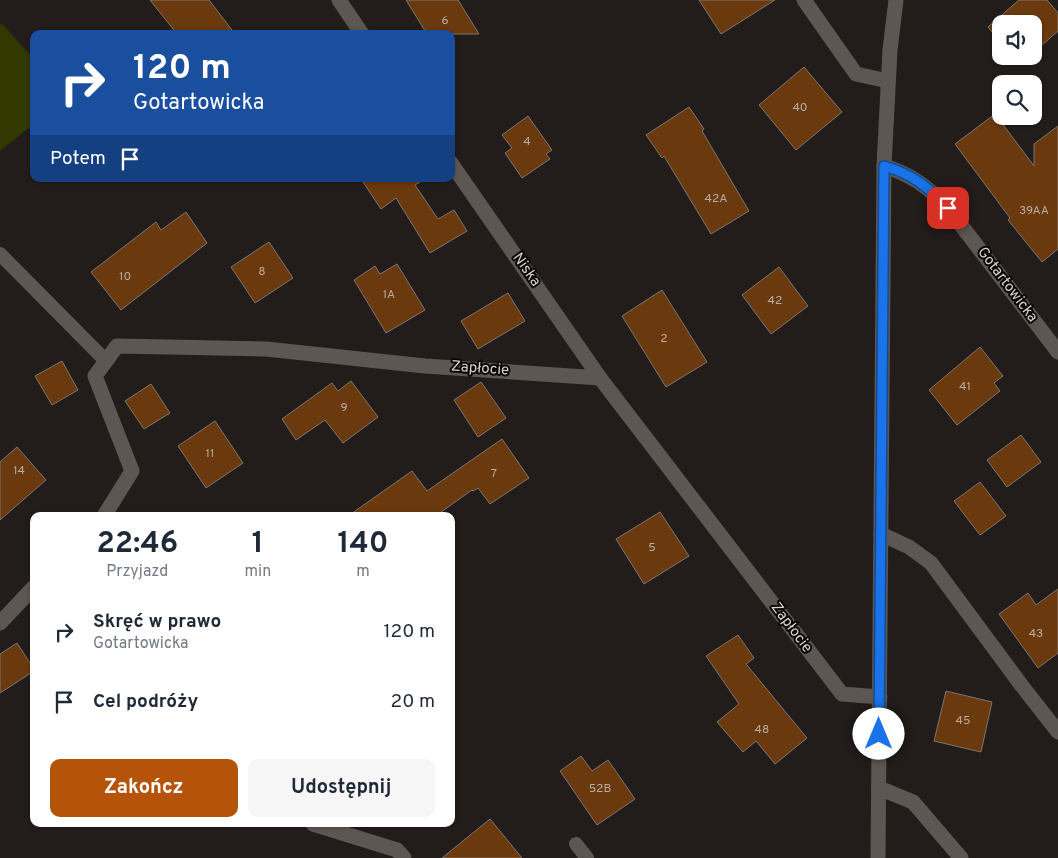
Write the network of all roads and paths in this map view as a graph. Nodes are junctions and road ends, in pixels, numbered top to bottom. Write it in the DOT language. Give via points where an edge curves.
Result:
graph roads {
  1 [pos="339,0"];
  2 [pos="804,0"];
  3 [pos="896,0"];
  4 [pos="359,30"];
  5 [pos="888,81"];
  6 [pos="884,166"];
  7 [pos="455,169"];
  8 [pos="0,254"];
  9 [pos="1058,352"];
  10 [pos="106,361"];
  11 [pos="600,378"];
  12 [pos="106,512"];
  13 [pos="881,534"];
  14 [pos="30,591"];
  15 [pos="0,623"];
  16 [pos="880,697"];
  17 [pos="1058,732"];
  18 [pos="879,788"];
  19 [pos="323,827"];
  20 [pos="576,844"];
  21 [pos="404,858"];
  22 [pos="587,858"];
  23 [pos="878,858"];
  24 [pos="961,858"];
  1 -- 4 [label="street"];
  2 -- 5 [label="street" via="856,74"];
  3 -- 5 [label="street"];
  5 -- 6 [label="street"];
  6 -- 9 [label="street, Gotartowicka" via="912,177 936,195"];
  6 -- 13 [label="street"];
  7 -- 11 [label="street, Niska"];
  8 -- 10 [label="lane"];
  10 -- 11 [label="street, Zapłocie" via="117,346 266,350 425,366"];
  10 -- 12 [label="street, Zapłocie" via="95,376 132,471"];
  11 -- 16 [label="street, Zapłocie" via="842,694"];
  13 -- 16 [label="street"];
  13 -- 17 [label="street" via="931,563"];
  14 -- 15 [label="street"];
  16 -- 18 [label="street"];
  18 -- 23 [label="street"];
  18 -- 24 [label="street" via="913,802"];
  19 -- 21 [label="street" via="397,850"];
  20 -- 22 [label="lane"];
}
